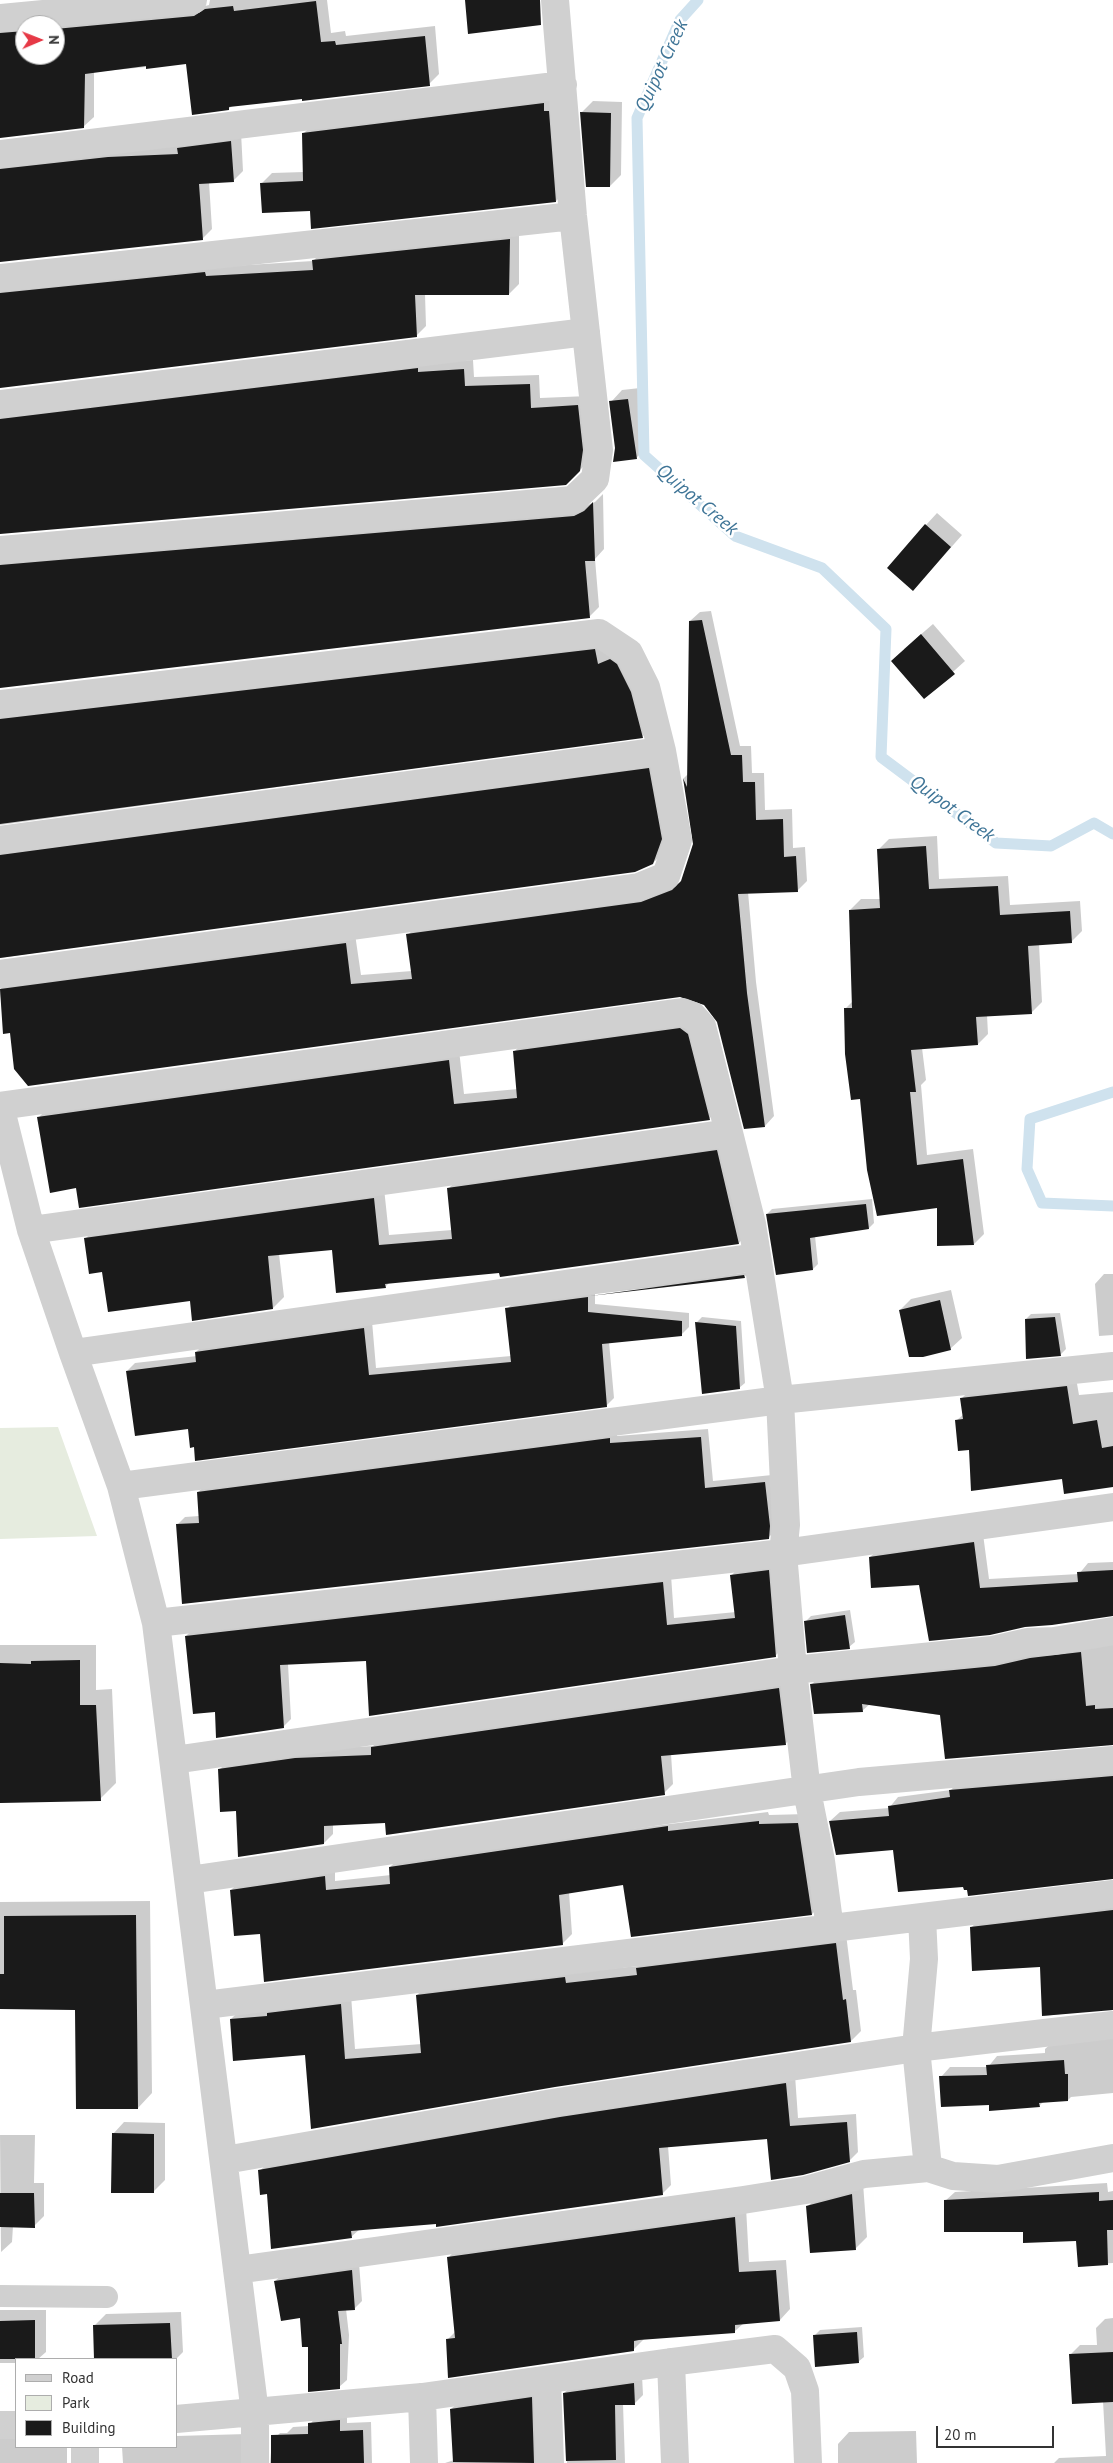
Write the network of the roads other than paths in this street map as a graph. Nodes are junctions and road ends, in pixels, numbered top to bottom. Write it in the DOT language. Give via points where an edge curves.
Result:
graph roads {
  1 [pos="194,0"];
  2 [pos="555,0"];
  3 [pos="0,18"];
  4 [pos="563,85"];
  5 [pos="0,154"];
  6 [pos="572,216"];
  7 [pos="0,278"];
  8 [pos="586,332"];
  9 [pos="0,404"];
  10 [pos="0,550"];
  11 [pos="0,704"];
  12 [pos="662,751"];
  13 [pos="0,840"];
  14 [pos="0,974"];
  15 [pos="0,1106"];
  16 [pos="729,1133"];
  17 [pos="31,1230"];
  18 [pos="757,1257"];
  19 [pos="73,1353"];
  20 [pos="1113,1366"];
  21 [pos="780,1400"];
  22 [pos="121,1486"];
  23 [pos="1113,1507"];
  24 [pos="783,1553"];
  25 [pos="156,1623"];
  26 [pos="1113,1631"];
  27 [pos="793,1670"];
  28 [pos="174,1760"];
  29 [pos="1113,1760"];
  30 [pos="807,1791"];
  31 [pos="190,1880"];
  32 [pos="1113,1894"];
  33 [pos="922,1917"];
  34 [pos="830,1929"];
  35 [pos="205,2005"];
  36 [pos="1113,2025"];
  37 [pos="916,2048"];
  38 [pos="1113,2158"];
  39 [pos="225,2160"];
  40 [pos="928,2168"];
  41 [pos="237,2270"];
  42 [pos="0,2296"];
  43 [pos="107,2297"];
  44 [pos="671,2362"];
  45 [pos="547,2380"];
  46 [pos="422,2398"];
  47 [pos="255,2413"];
  48 [pos="178,2419"];
  49 [pos="0,2425"];
  50 [pos="15,2426"];
  51 [pos="85,2448"];
  52 [pos="85,2463"];
  53 [pos="255,2463"];
  54 [pos="424,2463"];
  55 [pos="550,2463"];
  56 [pos="675,2463"];
  57 [pos="808,2463"];
  1 -- 3 [label="street"];
  2 -- 4 [label="street"];
  4 -- 5 [label="street"];
  4 -- 6 [label="street"];
  6 -- 7 [label="street"];
  6 -- 8 [label="street"];
  8 -- 9 [label="street"];
  8 -- 10 [label="street" via="599,450 595,479 573,500"];
  11 -- 12 [label="street" via="599,633 629,654 646,687"];
  12 -- 13 [label="street"];
  12 -- 14 [label="street" via="678,840 666,876 639,887"];
  15 -- 16 [label="street" via="682,1012 693,1016 702,1026"];
  15 -- 17 [label="street"];
  16 -- 17 [label="street"];
  16 -- 18 [label="street"];
  17 -- 19 [label="street"];
  18 -- 19 [label="street"];
  18 -- 21 [label="street"];
  19 -- 22 [label="street"];
  20 -- 21 [label="street"];
  21 -- 22 [label="street"];
  21 -- 24 [label="street" via="786,1526"];
  22 -- 25 [label="street"];
  23 -- 24 [label="street"];
  24 -- 25 [label="street"];
  24 -- 27 [label="street"];
  25 -- 28 [label="street"];
  26 -- 27 [label="street" via="993,1650"];
  27 -- 28 [label="street"];
  27 -- 30 [label="street"];
  28 -- 31 [label="street"];
  29 -- 30 [label="street" via="859,1782"];
  30 -- 31 [label="street"];
  30 -- 34 [label="street"];
  31 -- 35 [label="street"];
  32 -- 33 [label="street"];
  33 -- 34 [label="street"];
  33 -- 37 [label="street" via="924,1959"];
  34 -- 35 [label="street"];
  35 -- 39 [label="street"];
  36 -- 37 [label="street"];
  37 -- 39 [label="street" via="558,2102"];
  37 -- 40 [label="street"];
  38 -- 40 [label="street" via="998,2179 953,2176"];
  39 -- 41 [label="street"];
  40 -- 41 [label="street" via="864,2174 806,2190 743,2200"];
  41 -- 47 [label="street"];
  42 -- 43 [label="lane"];
  44 -- 45 [label="street"];
  44 -- 56 [label="street"];
  44 -- 57 [label="street" via="775,2349 797,2368 805,2391"];
  45 -- 46 [label="street"];
  45 -- 55 [label="street"];
  46 -- 47 [label="street"];
  46 -- 54 [label="street"];
  47 -- 48 [label="street"];
  47 -- 53 [label="street"];
  49 -- 50 [label="street"];
  51 -- 52 [label="street"];
}
